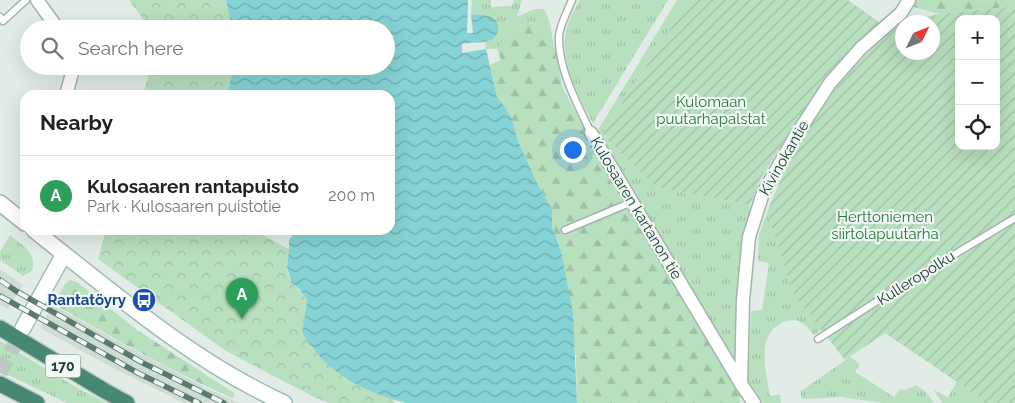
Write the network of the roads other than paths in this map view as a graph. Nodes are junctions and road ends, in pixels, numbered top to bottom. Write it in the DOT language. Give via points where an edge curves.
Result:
graph roads {
  1 [pos="26,0"];
  2 [pos="37,0"];
  3 [pos="572,0"];
  4 [pos="909,0"];
  5 [pos="0,17"];
  6 [pos="51,20"];
  7 [pos="72,75"];
  8 [pos="67,90"];
  9 [pos="591,133"];
  10 [pos="632,202"];
  11 [pos="0,203"];
  12 [pos="20,215"];
  13 [pos="1015,218"];
  14 [pos="565,230"];
  15 [pos="40,235"];
  16 [pos="64,254"];
  17 [pos="0,328"];
  18 [pos="23,328"];
  19 [pos="818,340"];
  20 [pos="0,384"];
  21 [pos="741,384"];
  22 [pos="34,402"];
  23 [pos="127,403"];
  24 [pos="284,403"];
  25 [pos="754,403"];
  1 -- 5 [label="lane" via="3,21"];
  2 -- 6 [label="street"];
  3 -- 9 [label="lane, Kulosaaren kartanon tie" via="559,36 562,60 570,87"];
  4 -- 21 [label="street, Kivinokantie" via="902,13 861,48 830,83 794,137 763,193 749,237 743,300"];
  7 -- 8 [label="street"];
  9 -- 10 [label="street, Kulosaaren kartanon tie"];
  10 -- 14 [label="lane"];
  10 -- 21 [label="street, Kulosaaren kartanon tie"];
  11 -- 12 [label="main road"];
  13 -- 19 [label="lane, Kulleropolku"];
  15 -- 16 [label="main road"];
  16 -- 18 [label="main road"];
  16 -- 24 [label="main road" via="204,359"];
  17 -- 23 [label="highway, 170"];
  20 -- 22 [label="highway"];
  21 -- 25 [label="street, Kulosaaren kartanon tie"];
}
